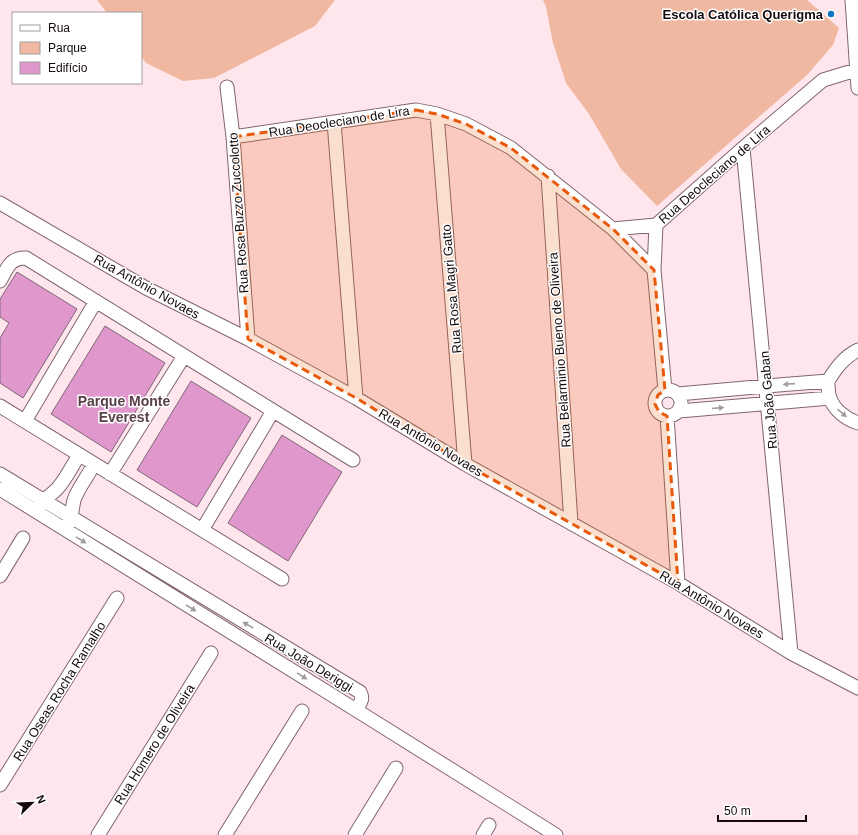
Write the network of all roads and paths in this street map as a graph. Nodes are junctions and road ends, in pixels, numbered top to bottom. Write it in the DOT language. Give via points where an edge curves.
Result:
graph roads {
  1 [pos="852,0"];
  2 [pos="856,70"];
  3 [pos="227,87"];
  4 [pos="858,88"];
  5 [pos="437,114"];
  6 [pos="334,122"];
  7 [pos="233,137"];
  8 [pos="743,148"];
  9 [pos="548,176"];
  10 [pos="0,203"];
  11 [pos="656,225"];
  12 [pos="612,229"];
  13 [pos="654,270"];
  14 [pos="0,282"];
  15 [pos="96,301"];
  16 [pos="248,339"];
  17 [pos="858,350"];
  18 [pos="184,356"];
  19 [pos="828,381"];
  20 [pos="766,386"];
  21 [pos="672,392"];
  22 [pos="356,398"];
  23 [pos="830,398"];
  24 [pos="768,403"];
  25 [pos="0,406"];
  26 [pos="273,411"];
  27 [pos="673,414"];
  28 [pos="24,421"];
  29 [pos="858,423"];
  30 [pos="79,455"];
  31 [pos="353,460"];
  32 [pos="94,464"];
  33 [pos="465,464"];
  34 [pos="0,474"];
  35 [pos="110,474"];
  36 [pos="0,490"];
  37 [pos="39,506"];
  38 [pos="571,523"];
  39 [pos="68,524"];
  40 [pos="202,530"];
  41 [pos="23,538"];
  42 [pos="0,576"];
  43 [pos="282,579"];
  44 [pos="678,583"];
  45 [pos="117,598"];
  46 [pos="791,652"];
  47 [pos="211,653"];
  48 [pos="858,688"];
  49 [pos="302,711"];
  50 [pos="396,768"];
  51 [pos="0,785"];
  52 [pos="98,835"];
  53 [pos="225,835"];
  54 [pos="355,835"];
  55 [pos="556,835"];
  1 -- 2 [label="street"];
  2 -- 4 [label="street"];
  2 -- 8 [label="street, Rua Deocleciano de Lira" via="823,80"];
  3 -- 7 [label="street, Rua Rosa Buzzo Zuccolotto"];
  5 -- 6 [label="street, Rua Deocleciano de Lira" via="416,110"];
  5 -- 9 [label="street, Rua Deocleciano de Lira" via="466,124 511,148"];
  5 -- 33 [label="street, Rua Rosa Magri Gatto"];
  6 -- 7 [label="street, Rua Deocleciano de Lira"];
  6 -- 22 [label="street"];
  7 -- 16 [label="street, Rua Rosa Buzzo Zuccolotto"];
  8 -- 11 [label="street, Rua Deocleciano de Lira"];
  8 -- 20 [label="street, Rua João Gaban"];
  9 -- 12 [label="street, Rua Deocleciano de Lira"];
  9 -- 38 [label="street, Rua Belarminio Bueno de Oliveira"];
  10 -- 16 [label="street, Rua Antônio Novaes" via="146,288"];
  11 -- 12 [label="street, Rua Deocleciano de Lira"];
  11 -- 13 [label="street"];
  12 -- 13 [label="street"];
  13 -- 21 [label="street"];
  14 -- 15 [label="street" via="12,261 19,257 26,258"];
  15 -- 18 [label="street"];
  15 -- 28 [label="street"];
  16 -- 22 [label="street, Rua Antônio Novaes"];
  17 -- 19 [label="street" via="839,364"];
  18 -- 26 [label="street"];
  18 -- 35 [label="street"];
  19 -- 20 [label="street, one-way"];
  19 -- 23 [label="street"];
  20 -- 21 [label="street"];
  20 -- 24 [label="street, Rua João Gaban"];
  21 -- 27 [label="street" via="681,402"];
  21 -- 27 [label="street" via="658,395 656,404 659,412"];
  22 -- 33 [label="street, Rua Antônio Novaes"];
  23 -- 24 [label="street"];
  23 -- 29 [label="street, one-way" via="838,411"];
  27 -- 24 [label="street, one-way"];
  24 -- 46 [label="street, Rua João Gaban"];
  25 -- 28 [label="street"];
  26 -- 31 [label="street"];
  26 -- 40 [label="street"];
  27 -- 44 [label="street"];
  28 -- 30 [label="street"];
  30 -- 32 [label="street"];
  30 -- 37 [label="street" via="55,491"];
  32 -- 35 [label="street"];
  32 -- 39 [label="street" via="74,500"];
  33 -- 38 [label="street, Rua Antônio Novaes"];
  34 -- 37 [label="street, Rua João Deriggi"];
  35 -- 40 [label="street"];
  36 -- 37 [label="street, Rua João Deriggi"];
  37 -- 39 [label="street, Rua João Deriggi"];
  38 -- 44 [label="street, Rua Antônio Novaes"];
  39 -- 55 [label="street, Rua João Deriggi" via="356,710"];
  40 -- 43 [label="street"];
  41 -- 42 [label="street"];
  44 -- 46 [label="street, Rua Antônio Novaes"];
  45 -- 51 [label="street, Rua Oseas Rocha Ramalho"];
  46 -- 48 [label="street, Rua Antônio Novaes"];
  47 -- 52 [label="street, Rua Homero de Oliveira"];
  49 -- 53 [label="street"];
  50 -- 54 [label="street"];
}
